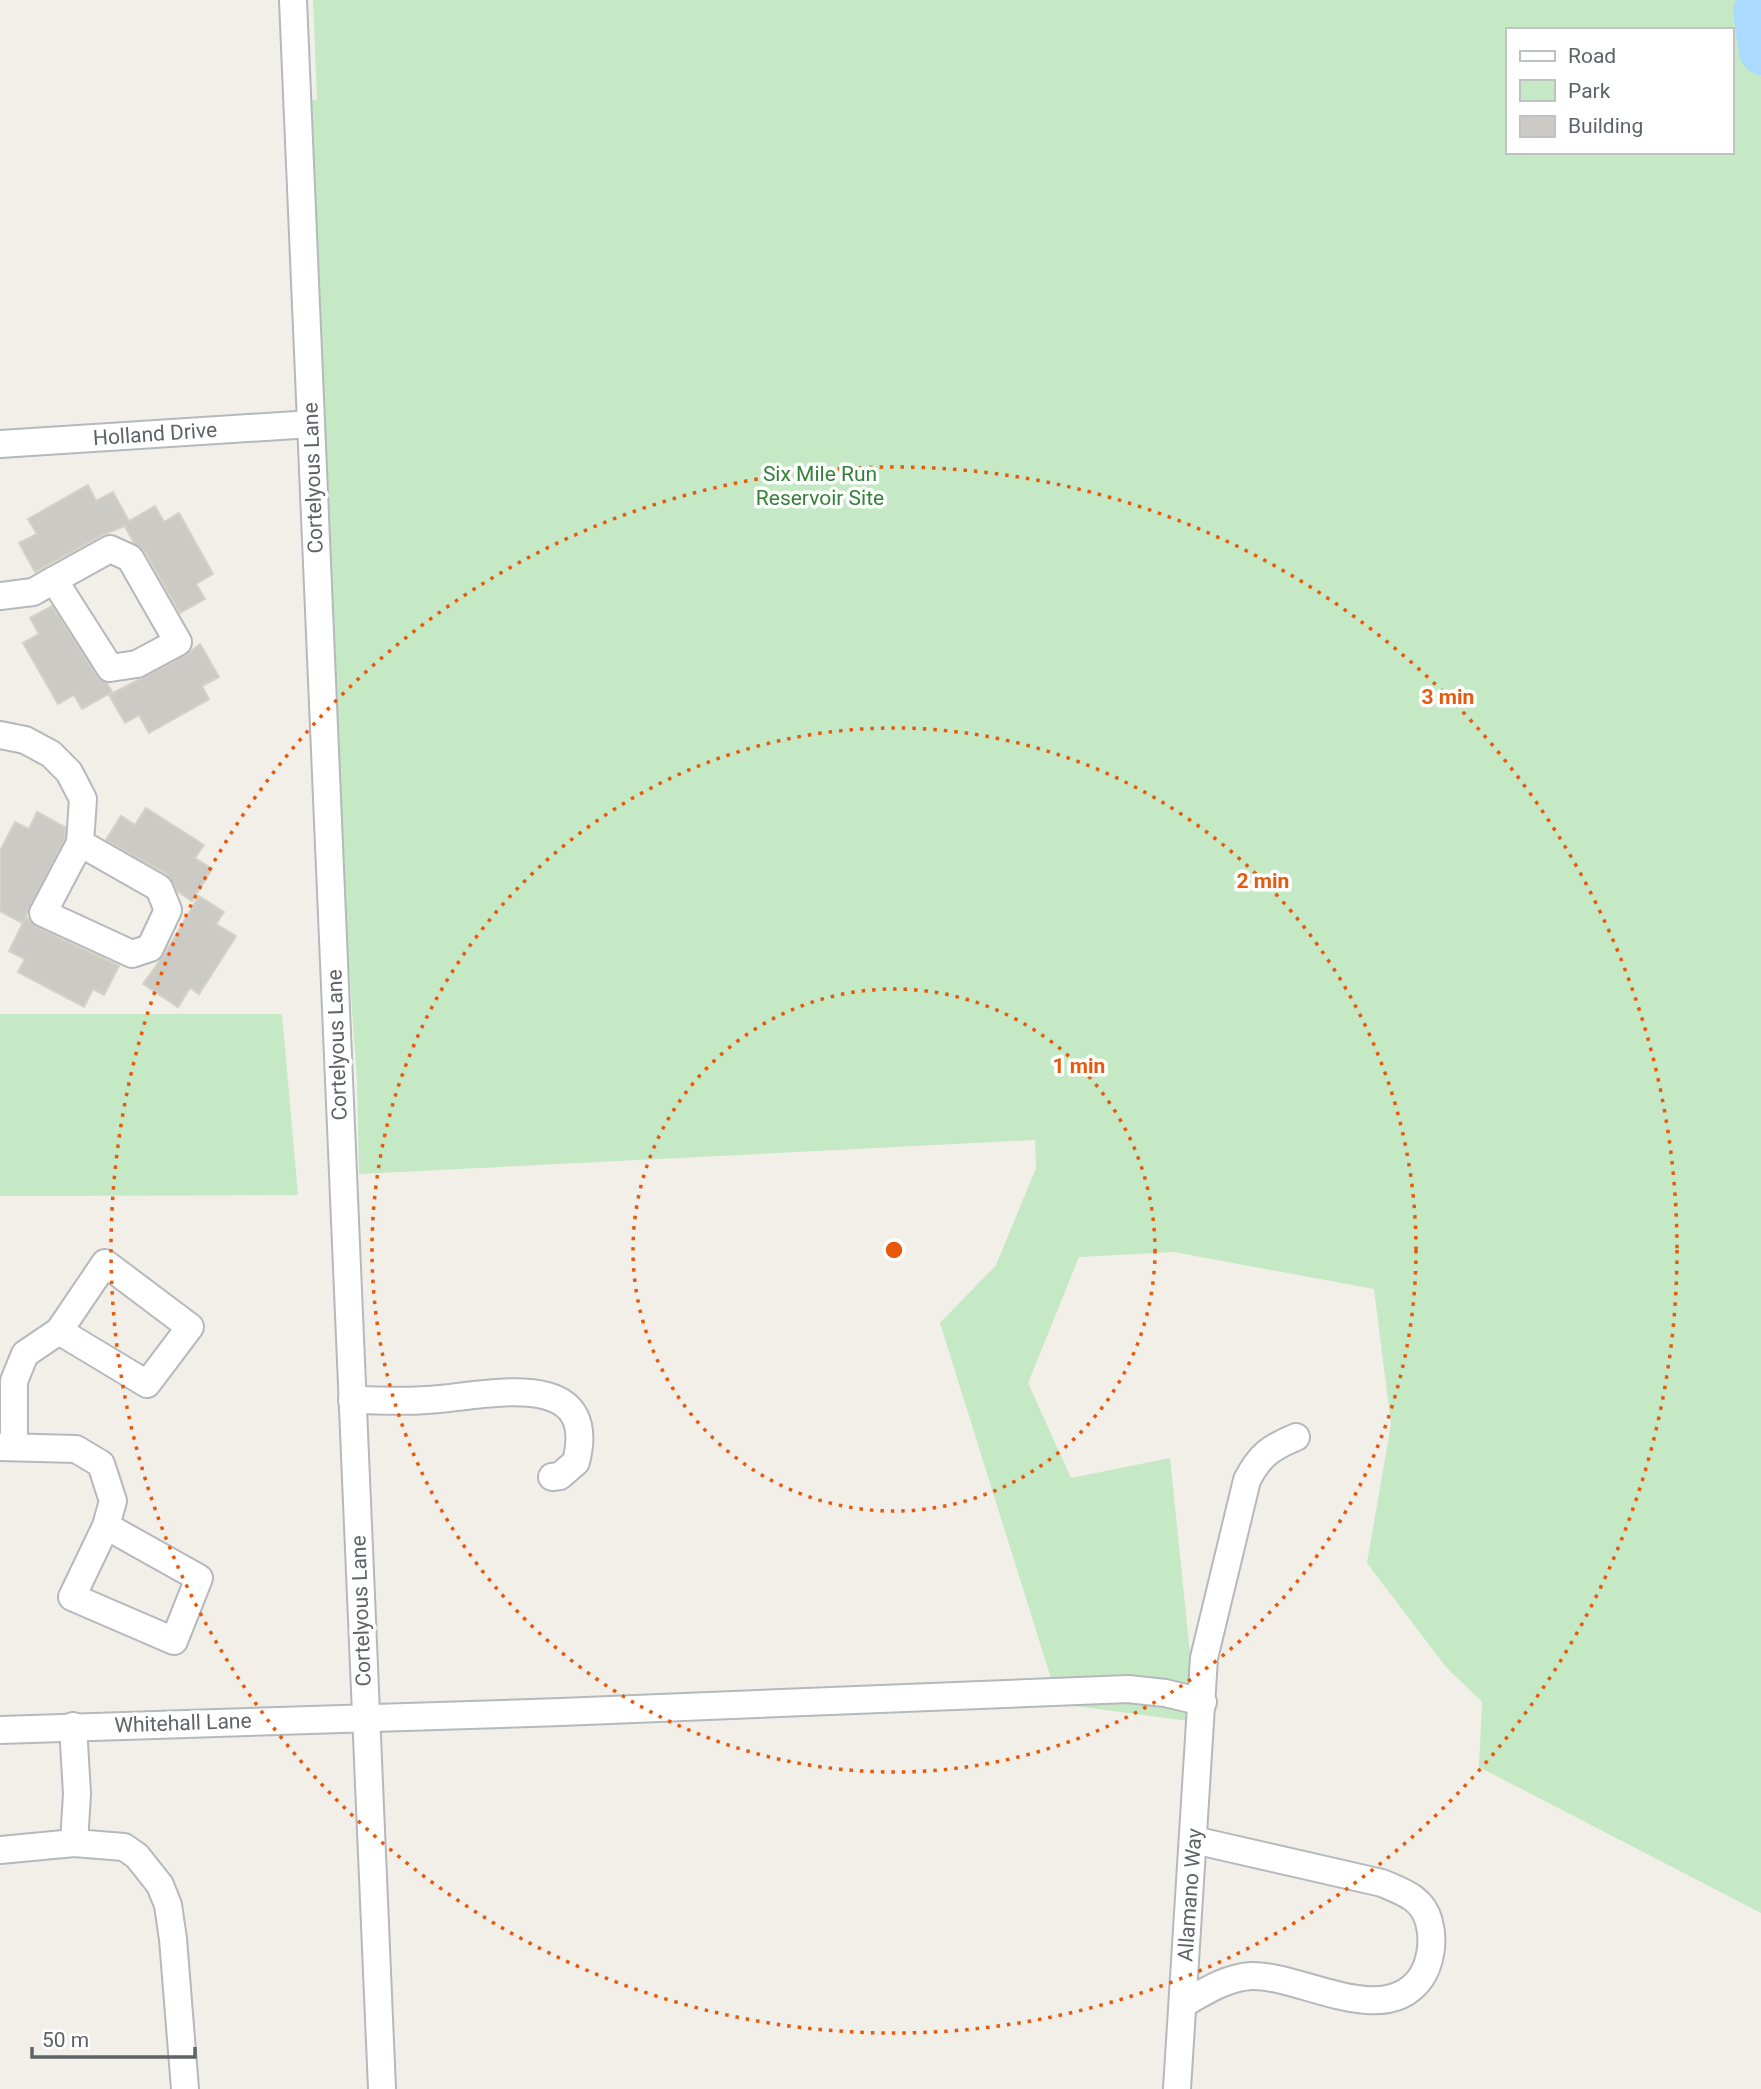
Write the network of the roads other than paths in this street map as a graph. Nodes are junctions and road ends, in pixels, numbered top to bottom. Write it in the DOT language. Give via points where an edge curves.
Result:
graph roads {
  1 [pos="293,0"];
  2 [pos="311,424"];
  3 [pos="0,444"];
  4 [pos="54,580"];
  5 [pos="0,596"];
  6 [pos="0,735"];
  7 [pos="80,842"];
  8 [pos="59,1331"];
  9 [pos="352,1400"];
  10 [pos="1296,1437"];
  11 [pos="7,1446"];
  12 [pos="552,1478"];
  13 [pos="106,1526"];
  14 [pos="1203,1702"];
  15 [pos="365,1718"];
  16 [pos="73,1727"];
  17 [pos="0,1730"];
  18 [pos="1194,1840"];
  19 [pos="74,1843"];
  20 [pos="0,1850"];
  21 [pos="1183,2004"];
  22 [pos="185,2089"];
  23 [pos="382,2089"];
  24 [pos="1177,2089"];
  1 -- 2 [label="street, Cortelyous Lane"];
  2 -- 3 [label="street, Holland Drive"];
  2 -- 9 [label="street, Cortelyous Lane"];
  4 -- 4 [label="street" via="110,668 137,664 178,642 130,558 110,549"];
  4 -- 5 [label="street" via="33,592"];
  6 -- 7 [label="street" via="25,740 51,754 69,772 83,799"];
  7 -- 7 [label="street" via="43,913 132,954 150,948 168,909 159,888"];
  8 -- 8 [label="street" via="105,1263 190,1327 147,1384"];
  8 -- 11 [label="street" via="25,1354 14,1381"];
  9 -- 12 [label="street" via="551,1396 576,1415 579,1429 576,1462"];
  9 -- 15 [label="street, Cortelyous Lane"];
  10 -- 14 [label="street, Allamano Way" via="1272,1447 1247,1480 1205,1658"];
  11 -- 13 [label="street" via="76,1449 101,1464 113,1501"];
  13 -- 13 [label="street" via="199,1578 174,1641 72,1597"];
  14 -- 15 [label="street, Whitehall Lane" via="1128,1689"];
  14 -- 18 [label="street, Allamano Way"];
  15 -- 16 [label="street, Whitehall Lane"];
  15 -- 23 [label="street, Cortelyous Lane"];
  16 -- 17 [label="street, Whitehall Lane"];
  16 -- 19 [label="street"];
  18 -- 21 [label="street, Allamano Way"];
  18 -- 21 [label="street" via="1369,1880 1412,1895 1427,1916 1431,1951 1426,1971 1414,1987 1395,1998 1373,2001 1255,1976 1221,1983"];
  19 -- 20 [label="street"];
  19 -- 22 [label="street" via="124,1847 160,1885 173,1940"];
  21 -- 24 [label="street, Allamano Way"];
}
